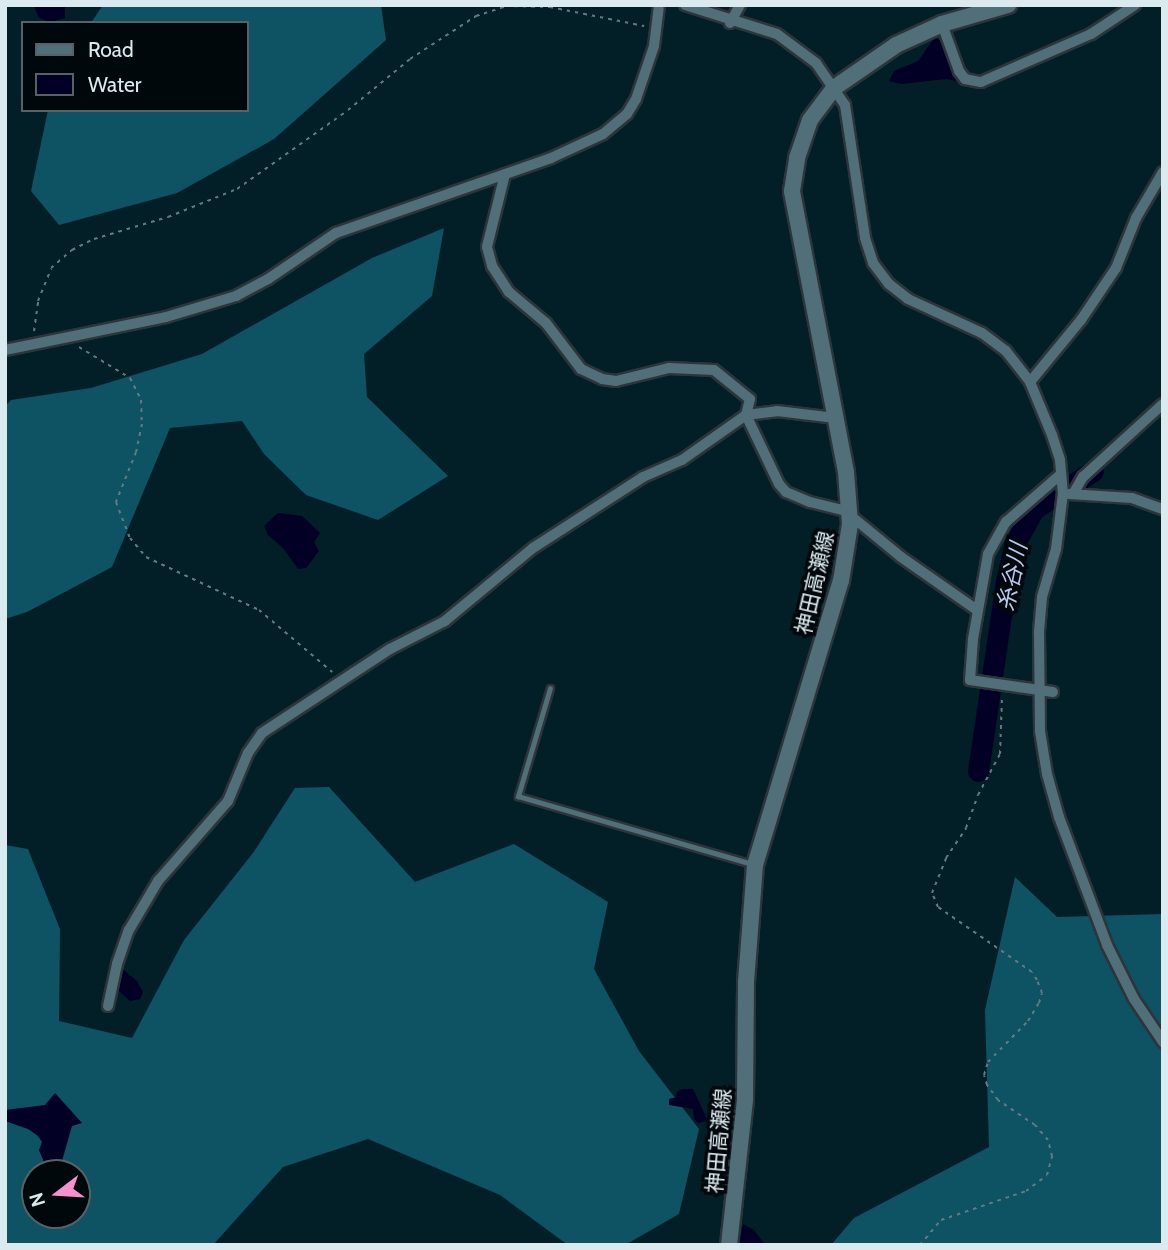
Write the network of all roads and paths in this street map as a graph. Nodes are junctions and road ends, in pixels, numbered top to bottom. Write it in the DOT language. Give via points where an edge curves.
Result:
graph roads {
  1 [pos="685,5"];
  2 [pos="740,5"];
  3 [pos="1008,5"];
  4 [pos="1135,5"];
  5 [pos="659,8"];
  6 [pos="731,22"];
  7 [pos="942,24"];
  8 [pos="655,28"];
  9 [pos="834,88"];
  10 [pos="1163,172"];
  11 [pos="505,174"];
  12 [pos="1151,190"];
  13 [pos="1163,192"];
  14 [pos="66,340"];
  15 [pos="32,348"];
  16 [pos="5,350"];
  17 [pos="1030,382"];
  18 [pos="1163,404"];
  19 [pos="746,415"];
  20 [pos="836,418"];
  21 [pos="1061,474"];
  22 [pos="1068,494"];
  23 [pos="1163,509"];
  24 [pos="849,514"];
  25 [pos="977,610"];
  26 [pos="341,680"];
  27 [pos="1002,684"];
  28 [pos="550,688"];
  29 [pos="1039,690"];
  30 [pos="1054,692"];
  31 [pos="755,865"];
  32 [pos="108,1006"];
  33 [pos="1163,1042"];
  34 [pos="729,1245"];
  35 [pos="920,1245"];
  1 -- 6 [label="street"];
  2 -- 6 [label="street"];
  3 -- 7 [label="main road, 神田高瀬線"];
  4 -- 7 [label="street" via="1091,34 981,82 965,79 959,71"];
  5 -- 8 [label="street"];
  6 -- 9 [label="street" via="777,34 794,44"];
  7 -- 9 [label="main road, 神田高瀬線" via="896,45"];
  8 -- 11 [label="street" via="647,73 626,114 603,134"];
  8 -- 15 [label="path" via="550,7 506,6 476,16 410,59 348,110 237,189 72,250 51,268 38,300"];
  9 -- 17 [label="street" via="849,124 865,238 873,263 888,284 908,299 982,333 1006,351"];
  9 -- 20 [label="main road, 神田高瀬線" via="810,120 792,191"];
  10 -- 12 [label="street"];
  11 -- 14 [label="street" via="336,233 236,296"];
  11 -- 19 [label="street" via="487,247 492,266 509,292 546,323 581,369 616,381 669,368 714,370 750,399"];
  12 -- 13 [label="street"];
  12 -- 17 [label="street" via="1116,268"];
  14 -- 15 [label="street"];
  14 -- 26 [label="path" via="130,378 141,400 136,452 116,502 130,538 146,556 259,610"];
  15 -- 16 [label="street"];
  17 -- 21 [label="street" via="1052,435"];
  18 -- 22 [label="street"];
  19 -- 20 [label="street" via="777,411"];
  19 -- 24 [label="street" via="786,492"];
  19 -- 26 [label="street" via="682,460 643,477 533,548 445,621"];
  20 -- 24 [label="main road, 神田高瀬線"];
  21 -- 22 [label="street"];
  21 -- 25 [label="street" via="1006,522 988,554"];
  22 -- 23 [label="street" via="1132,499"];
  22 -- 29 [label="street" via="1042,597"];
  24 -- 25 [label="street"];
  24 -- 31 [label="main road, 神田高瀬線" via="841,581"];
  25 -- 27 [label="street" via="970,680"];
  26 -- 32 [label="street" via="262,733 228,800 158,881 129,930"];
  27 -- 29 [label="street"];
  27 -- 35 [label="path" via="1000,754 932,893 938,908 1032,972 1037,980 1042,993 1039,1003 988,1062 984,1075 998,1100 1035,1125 1048,1140 1052,1156 1047,1175 1034,1186 941,1220"];
  28 -- 31 [label="lane" via="518,796"];
  29 -- 30 [label="street"];
  29 -- 33 [label="street" via="1042,741 1059,817 1107,945 1134,999"];
  31 -- 34 [label="main road, 神田高瀬線" via="746,982 745,1100"];
}
